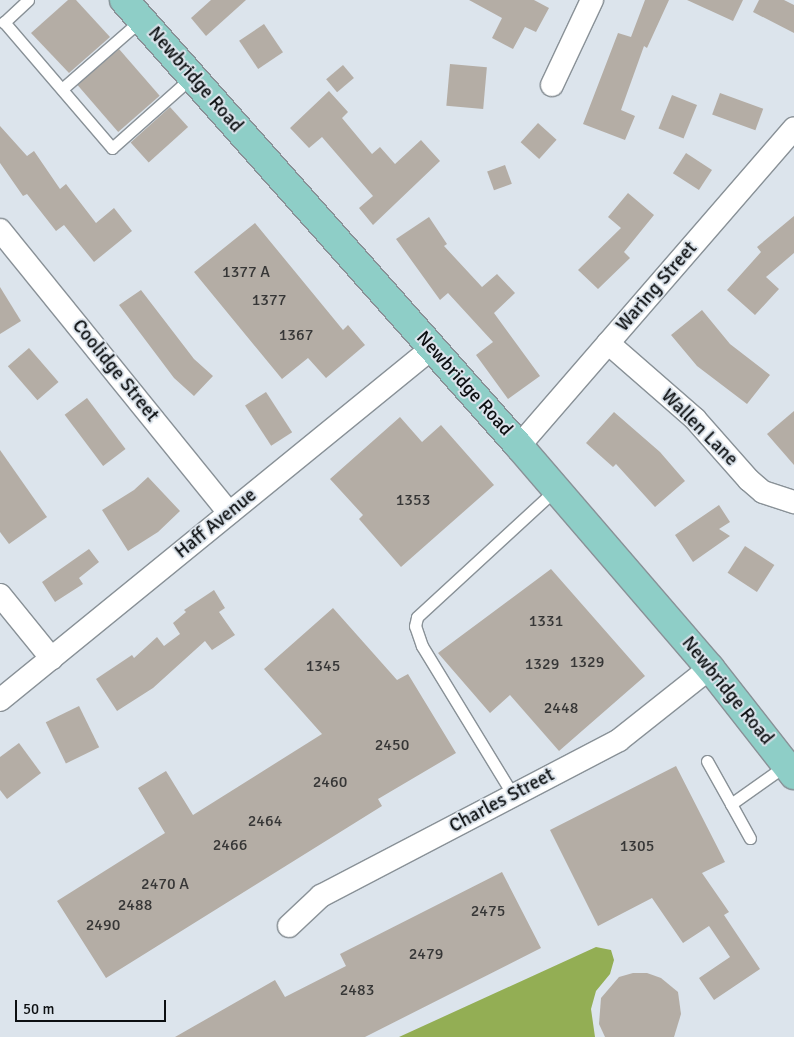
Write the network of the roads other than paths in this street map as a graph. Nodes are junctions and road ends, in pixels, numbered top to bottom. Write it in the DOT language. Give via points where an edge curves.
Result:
graph roads {
  1 [pos="28,0"];
  2 [pos="592,0"];
  3 [pos="133,10"];
  4 [pos="192,77"];
  5 [pos="552,85"];
  6 [pos="62,89"];
  7 [pos="794,128"];
  8 [pos="0,230"];
  9 [pos="608,343"];
  10 [pos="432,348"];
  11 [pos="519,446"];
  12 [pos="556,488"];
  13 [pos="794,502"];
  14 [pos="230,513"];
  15 [pos="0,595"];
  16 [pos="52,658"];
  17 [pos="710,668"];
  18 [pos="0,700"];
  19 [pos="707,761"];
  20 [pos="790,770"];
  21 [pos="513,795"];
  22 [pos="731,804"];
  23 [pos="750,838"];
  24 [pos="289,926"];
  1 -- 6 [label="lane" via="4,22"];
  2 -- 5 [label="street"];
  3 -- 4 [label="main road, Newbridge Road"];
  3 -- 6 [label="lane"];
  4 -- 6 [label="lane" via="112,148"];
  4 -- 10 [label="main road, Newbridge Road"];
  7 -- 9 [label="street, Waring Street"];
  8 -- 14 [label="street, Coolidge Street"];
  9 -- 11 [label="street, Waring Street"];
  9 -- 13 [label="street, Wallen Lane" via="695,419 763,492"];
  10 -- 11 [label="main road, Newbridge Road"];
  10 -- 14 [label="street, Haff Avenue"];
  11 -- 12 [label="main road, Newbridge Road"];
  12 -- 17 [label="main road, Newbridge Road"];
  12 -- 21 [label="lane" via="417,617 414,626 422,646"];
  14 -- 16 [label="street, Haff Avenue"];
  15 -- 16 [label="street"];
  16 -- 18 [label="street, Haff Avenue"];
  17 -- 20 [label="main road, Newbridge Road"];
  17 -- 21 [label="street, Charles Street" via="619,740"];
  19 -- 22 [label="lane"];
  20 -- 22 [label="lane"];
  21 -- 24 [label="street, Charles Street" via="320,896"];
  22 -- 23 [label="lane"];
}
